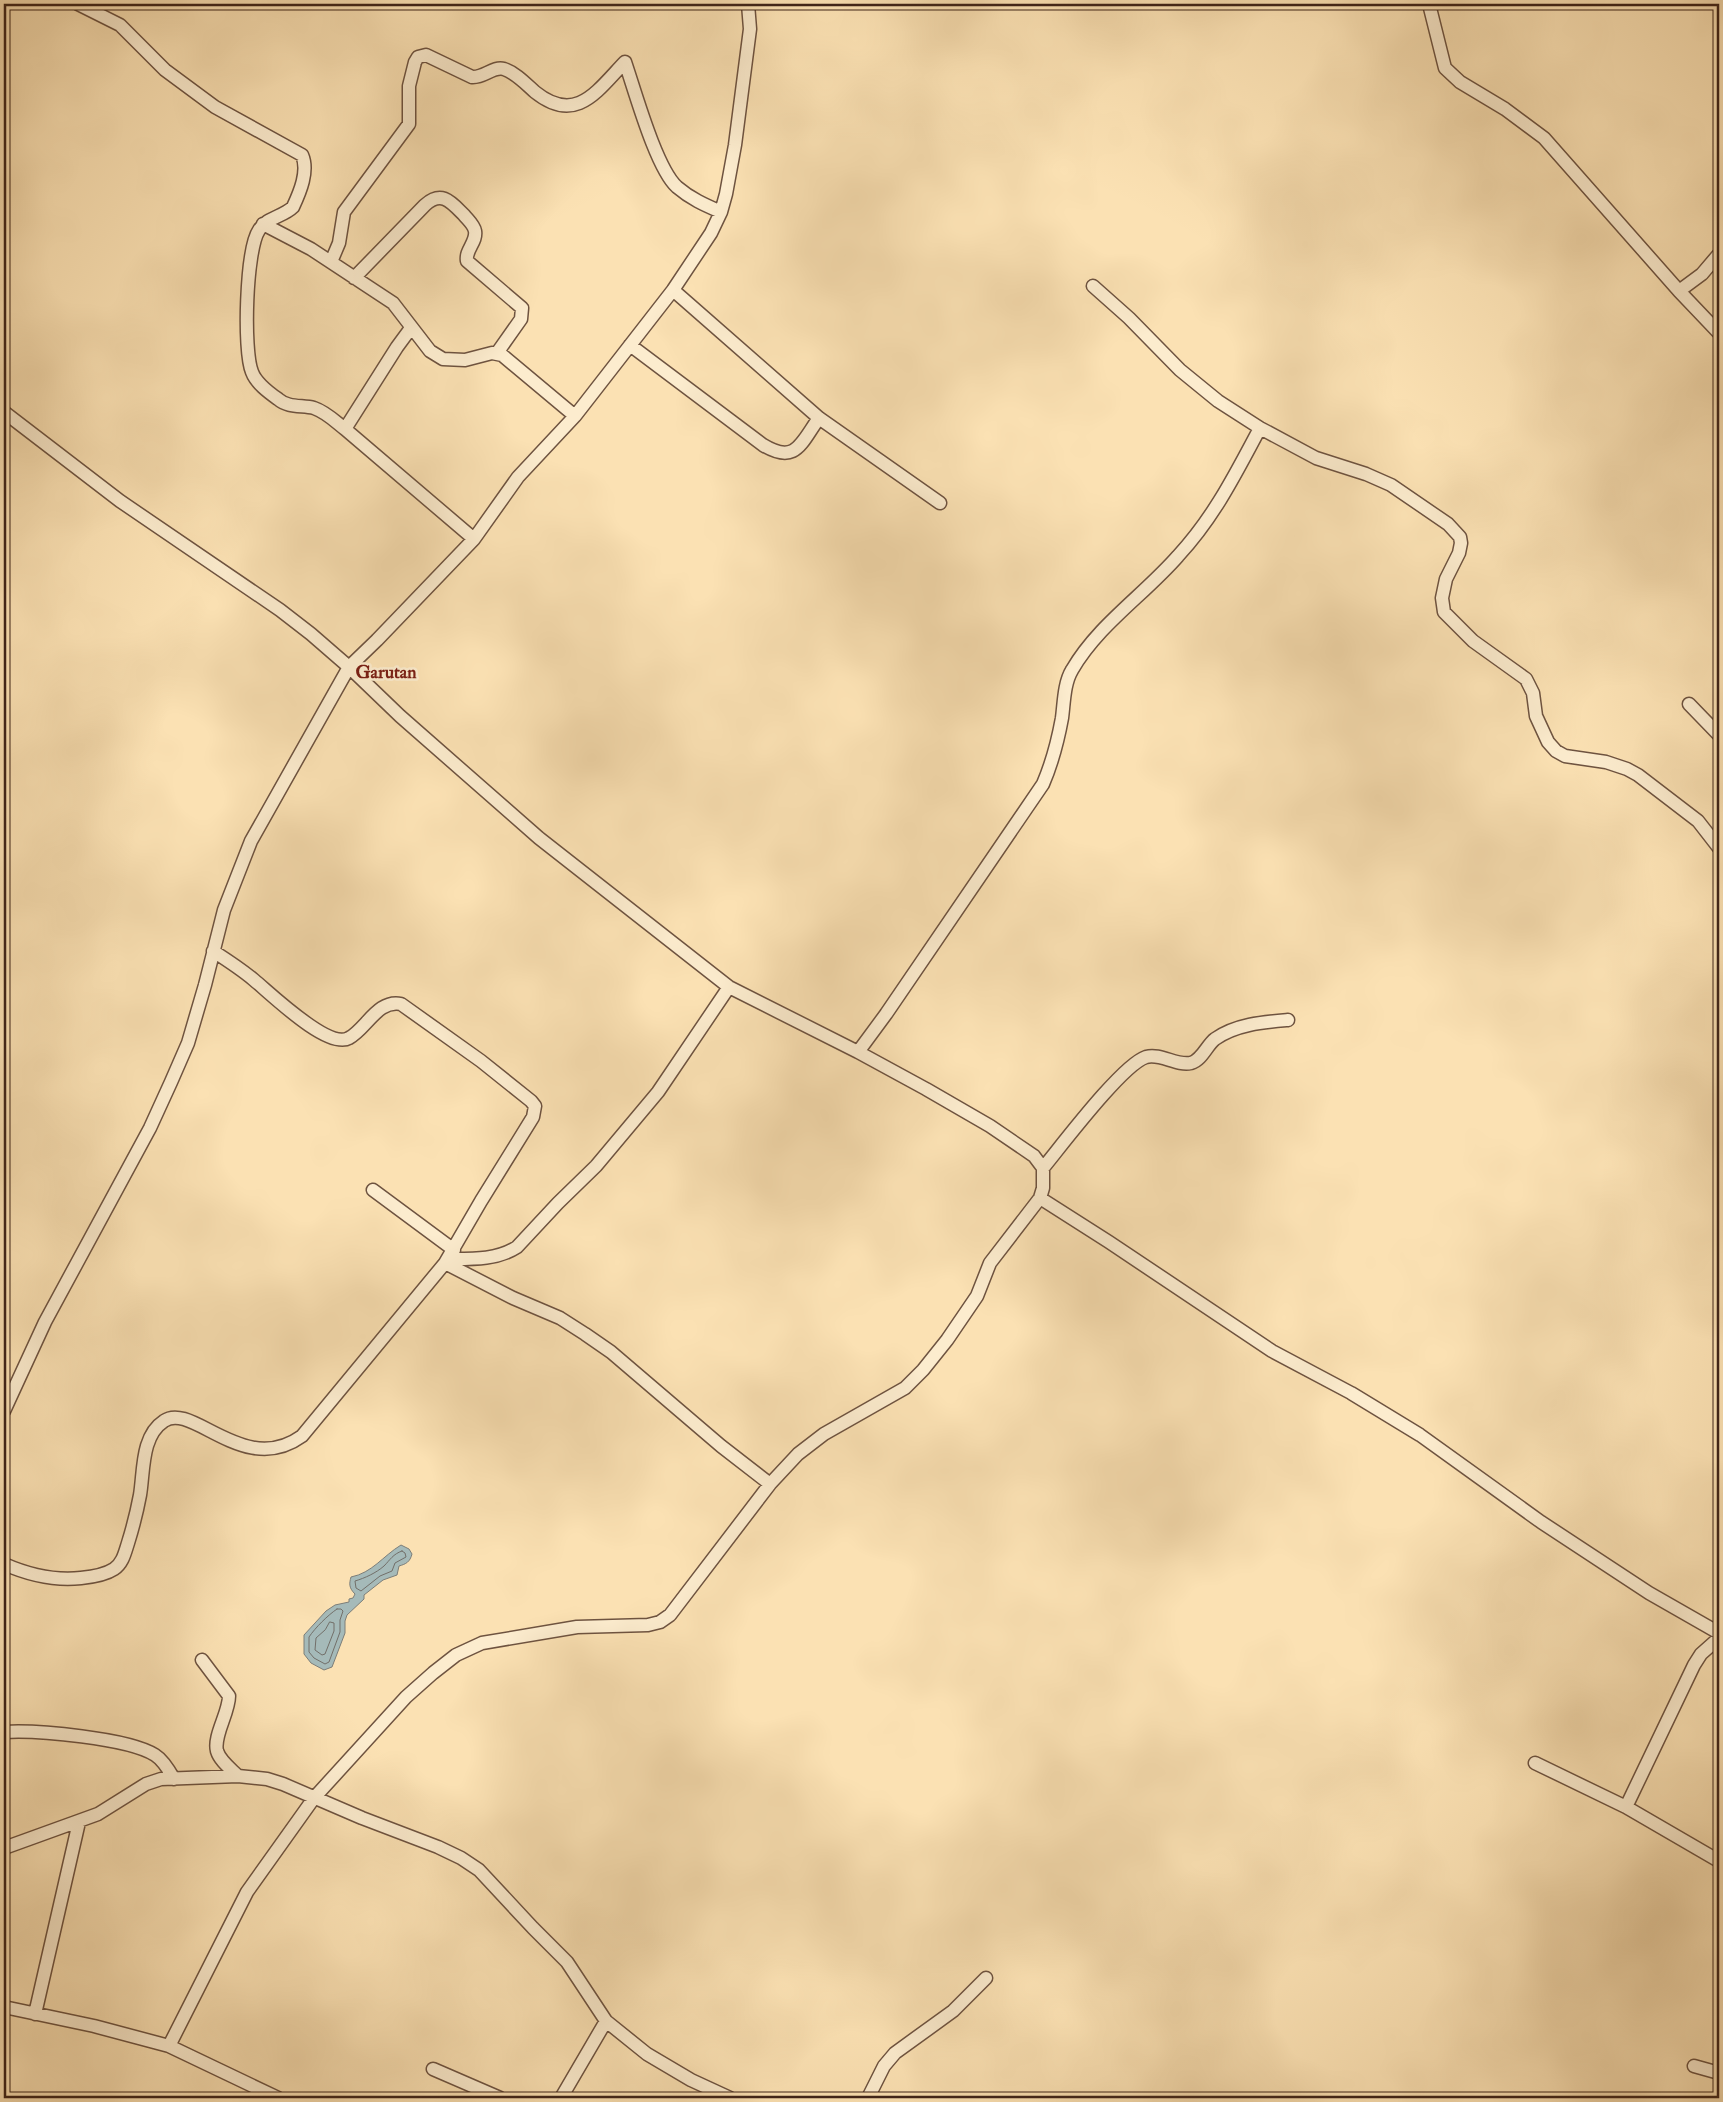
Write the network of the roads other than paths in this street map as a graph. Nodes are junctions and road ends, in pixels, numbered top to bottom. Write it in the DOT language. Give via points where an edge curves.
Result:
graph roads {
  1 [pos="78,4"];
  2 [pos="748,4"];
  3 [pos="1429,4"];
  4 [pos="721,212"];
  5 [pos="263,224"];
  6 [pos="1719,254"];
  7 [pos="331,262"];
  8 [pos="354,278"];
  9 [pos="1094,286"];
  10 [pos="673,290"];
  11 [pos="1679,291"];
  12 [pos="411,328"];
  13 [pos="1719,333"];
  14 [pos="630,345"];
  15 [pos="497,353"];
  16 [pos="4,412"];
  17 [pos="575,416"];
  18 [pos="819,418"];
  19 [pos="1260,428"];
  20 [pos="345,429"];
  21 [pos="940,503"];
  22 [pos="474,539"];
  23 [pos="348,667"];
  24 [pos="1689,704"];
  25 [pos="1719,735"];
  26 [pos="1719,848"];
  27 [pos="213,951"];
  28 [pos="729,987"];
  29 [pos="1288,1020"];
  30 [pos="858,1052"];
  31 [pos="1042,1168"];
  32 [pos="373,1190"];
  33 [pos="1040,1198"];
  34 [pos="449,1257"];
  35 [pos="4,1410"];
  36 [pos="770,1484"];
  37 [pos="4,1564"];
  38 [pos="1719,1633"];
  39 [pos="1719,1638"];
  40 [pos="202,1660"];
  41 [pos="4,1732"];
  42 [pos="1535,1763"];
  43 [pos="238,1776"];
  44 [pos="174,1779"];
  45 [pos="314,1798"];
  46 [pos="1626,1807"];
  47 [pos="79,1822"];
  48 [pos="4,1848"];
  49 [pos="1719,1860"];
  50 [pos="986,1978"];
  51 [pos="4,2007"];
  52 [pos="35,2014"];
  53 [pos="606,2022"];
  54 [pos="168,2046"];
  55 [pos="1694,2066"];
  56 [pos="433,2069"];
  57 [pos="1719,2073"];
  58 [pos="278,2098"];
  59 [pos="500,2098"];
  60 [pos="562,2098"];
  61 [pos="730,2098"];
  62 [pos="868,2098"];
  1 -- 5 [label="street" via="120,25 165,70 215,107 302,155 305,172 293,207"];
  2 -- 4 [label="street" via="750,29 746,66"];
  3 -- 11 [label="street" via="1445,68 1460,82 1544,138"];
  4 -- 7 [label="street" via="694,201 676,186 661,163 625,62 596,93 583,103 568,107 545,99 503,69 472,77 426,55 415,62 409,86 409,124 406,131 344,212 339,243"];
  4 -- 10 [label="street"];
  5 -- 7 [label="street"];
  5 -- 20 [label="street" via="257,232 250,256 248,354 252,372 279,401 324,413"];
  6 -- 11 [label="street" via="1702,274"];
  7 -- 8 [label="street"];
  8 -- 12 [label="street" via="393,302"];
  8 -- 15 [label="street" via="425,205 438,198 445,199 474,228 475,238 466,256 467,261 522,308 520,319"];
  9 -- 19 [label="street" via="1180,370 1218,401"];
  10 -- 14 [label="street"];
  10 -- 18 [label="street"];
  11 -- 13 [label="street"];
  12 -- 15 [label="street" via="430,351 443,359 465,360"];
  12 -- 20 [label="street"];
  14 -- 17 [label="street"];
  14 -- 18 [label="street" via="779,454 795,450"];
  15 -- 17 [label="street"];
  16 -- 23 [label="street" via="120,501 280,610"];
  17 -- 22 [label="street" via="518,477"];
  18 -- 21 [label="street"];
  19 -- 26 [label="street" via="1316,458 1392,485 1448,524 1460,537 1461,543 1446,579 1442,598 1444,612 1473,641 1526,679 1536,716 1548,742 1565,756 1612,763 1638,775 1698,821"];
  19 -- 30 [label="street" via="1210,517 1179,556 1107,625 1074,666 1068,680 1051,766 1043,784"];
  20 -- 22 [label="street"];
  22 -- 23 [label="street"];
  23 -- 27 [label="street" via="251,841 224,910"];
  23 -- 28 [label="street" via="539,838"];
  24 -- 25 [label="street"];
  27 -- 34 [label="street" via="253,979 295,1015 338,1040 348,1039 389,1004 400,1004 531,1101 535,1111 531,1122"];
  27 -- 35 [label="street" via="188,1043 172,1082 45,1322"];
  28 -- 30 [label="street"];
  28 -- 34 [label="street" via="631,1126 517,1247 494,1256 473,1259"];
  29 -- 31 [label="street" via="1234,1029 1216,1038 1191,1063 1156,1056 1145,1058 1123,1073"];
  30 -- 31 [label="street" via="990,1126 1034,1156"];
  31 -- 33 [label="street"];
  32 -- 34 [label="street"];
  33 -- 36 [label="street" via="990,1263 977,1296 947,1340 913,1381 824,1434 798,1454"];
  33 -- 38 [label="street" via="1272,1351 1420,1435 1649,1594"];
  34 -- 36 [label="street" via="513,1298 560,1318 611,1352"];
  34 -- 37 [label="street" via="302,1436 291,1444 249,1448 226,1440 188,1419 169,1418 162,1422 148,1444 128,1541 122,1560 114,1569 69,1579 35,1575"];
  36 -- 45 [label="street" via="670,1615 660,1622 577,1627 482,1643 465,1651 433,1672 406,1697"];
  39 -- 46 [label="street" via="1694,1665"];
  40 -- 43 [label="street" via="229,1696 217,1751"];
  41 -- 44 [label="street" via="82,1737 144,1748 157,1756"];
  42 -- 46 [label="street"];
  43 -- 44 [label="street"];
  43 -- 45 [label="street" via="275,1781"];
  44 -- 47 [label="street" via="146,1784"];
  45 -- 53 [label="street" via="438,1847 479,1870 567,1962"];
  45 -- 54 [label="street" via="247,1892"];
  46 -- 49 [label="street"];
  47 -- 48 [label="street"];
  47 -- 52 [label="street"];
  50 -- 62 [label="street" via="953,2011 895,2053 884,2066"];
  51 -- 52 [label="street"];
  52 -- 54 [label="street"];
  53 -- 60 [label="street"];
  53 -- 61 [label="street" via="647,2054"];
  54 -- 58 [label="street"];
  55 -- 57 [label="street"];
  56 -- 59 [label="street"];
}
